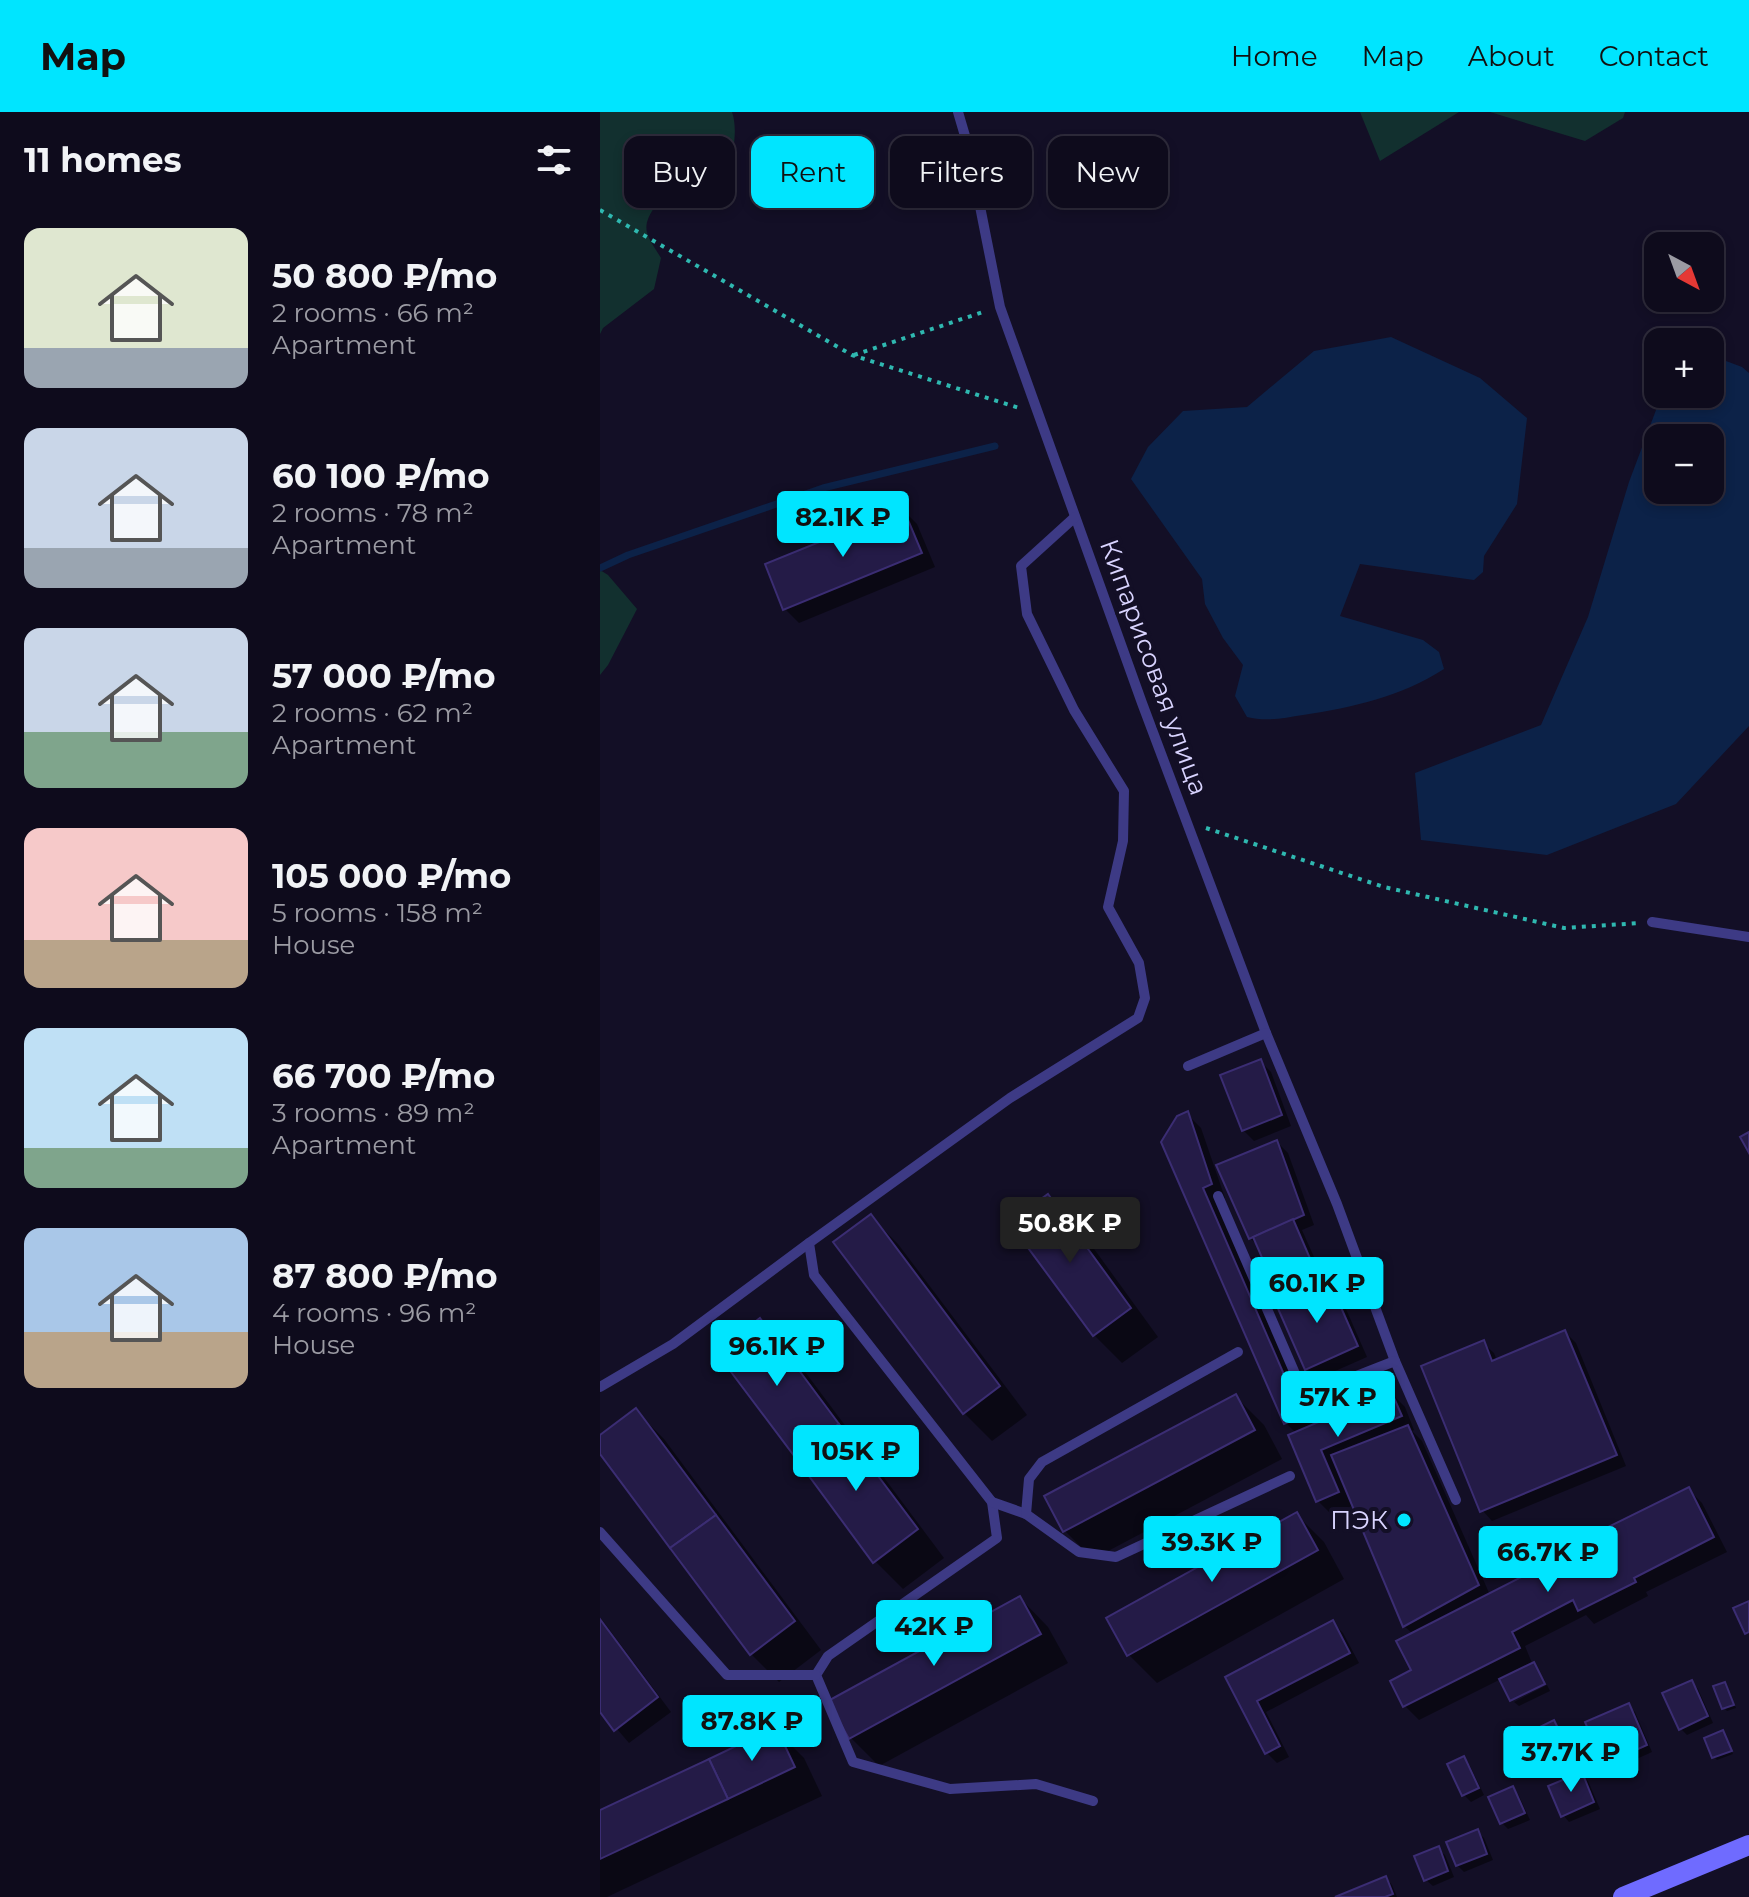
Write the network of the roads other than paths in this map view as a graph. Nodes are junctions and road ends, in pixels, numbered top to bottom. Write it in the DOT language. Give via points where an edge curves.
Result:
graph roads {
  1 [pos="958,112"];
  2 [pos="1075,517"];
  3 [pos="1652,922"];
  4 [pos="1749,937"];
  5 [pos="1266,1033"];
  6 [pos="1188,1066"];
  7 [pos="1218,1196"];
  8 [pos="809,1243"];
  9 [pos="1238,1352"];
  10 [pos="1395,1361"];
  11 [pos="600,1387"];
  12 [pos="1290,1476"];
  13 [pos="1456,1500"];
  14 [pos="992,1502"];
  15 [pos="1026,1514"];
  16 [pos="600,1532"];
  17 [pos="816,1675"];
  18 [pos="1093,1801"];
  19 [pos="1749,1845"];
  20 [pos="1623,1897"];
  1 -- 2 [label="lane, Кипарисовая улица" via="1000,307"];
  2 -- 5 [label="lane, Кипарисовая улица"];
  2 -- 8 [label="lane" via="1021,566 1027,614 1074,710 1124,791 1123,841 1108,907 1139,963 1145,998 1138,1018 1010,1098"];
  3 -- 4 [label="lane"];
  5 -- 6 [label="lane"];
  5 -- 10 [label="lane"];
  7 -- 10 [label="lane" via="1303,1392 1308,1395"];
  8 -- 11 [label="lane" via="673,1344"];
  8 -- 14 [label="lane" via="814,1275"];
  9 -- 15 [label="lane" via="1042,1462 1029,1479"];
  10 -- 13 [label="lane"];
  12 -- 15 [label="lane" via="1116,1557 1079,1552"];
  14 -- 15 [label="lane"];
  14 -- 17 [label="lane" via="997,1538 828,1656"];
  16 -- 17 [label="lane" via="727,1675"];
  17 -- 18 [label="lane" via="853,1762 950,1789 1036,1784"];
  19 -- 20 [label="street"];
}
